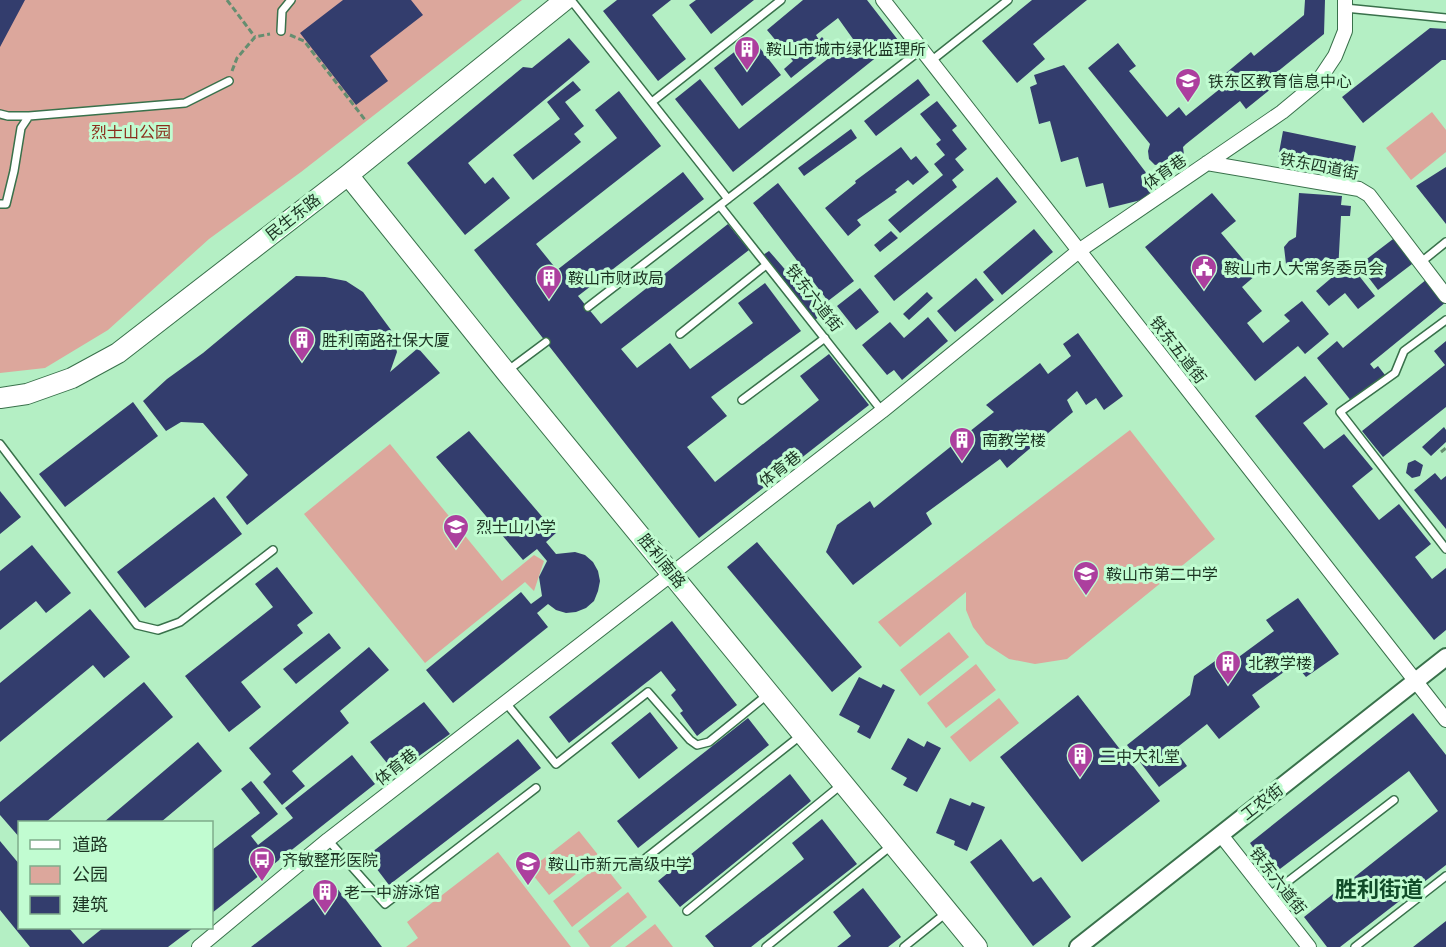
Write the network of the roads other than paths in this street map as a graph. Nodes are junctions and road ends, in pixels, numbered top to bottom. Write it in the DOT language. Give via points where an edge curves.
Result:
graph roads {
  1 [pos="291,0"];
  2 [pos="565,0"];
  3 [pos="571,0"];
  4 [pos="781,0"];
  5 [pos="883,0"];
  6 [pos="1008,0"];
  7 [pos="1345,4"];
  8 [pos="1446,18"];
  9 [pos="281,31"];
  10 [pos="922,50"];
  11 [pos="931,61"];
  12 [pos="229,81"];
  13 [pos="652,102"];
  14 [pos="0,114"];
  15 [pos="29,116"];
  16 [pos="1207,163"];
  17 [pos="348,174"];
  18 [pos="728,199"];
  19 [pos="0,204"];
  20 [pos="720,206"];
  21 [pos="1446,242"];
  22 [pos="1080,250"];
  23 [pos="1420,263"];
  24 [pos="766,265"];
  25 [pos="1446,296"];
  26 [pos="588,307"];
  27 [pos="1446,320"];
  28 [pos="680,334"];
  29 [pos="825,338"];
  30 [pos="546,342"];
  31 [pos="506,372"];
  32 [pos="0,398"];
  33 [pos="742,400"];
  34 [pos="882,411"];
  35 [pos="0,444"];
  36 [pos="1446,549"];
  37 [pos="273,550"];
  38 [pos="672,573"];
  39 [pos="1446,657"];
  40 [pos="1415,682"];
  41 [pos="770,693"];
  42 [pos="506,704"];
  43 [pos="1446,720"];
  44 [pos="802,734"];
  45 [pos="843,783"];
  46 [pos="536,788"];
  47 [pos="1394,800"];
  48 [pos="1221,836"];
  49 [pos="328,840"];
  50 [pos="892,845"];
  51 [pos="646,858"];
  52 [pos="1446,876"];
  53 [pos="1269,896"];
  54 [pos="687,911"];
  55 [pos="948,911"];
  56 [pos="199,947"];
  57 [pos="766,947"];
  58 [pos="904,947"];
  59 [pos="977,947"];
  60 [pos="1078,947"];
  61 [pos="1309,947"];
  62 [pos="1355,947"];
  1 -- 9 [label="lane" via="282,11"];
  2 -- 17 [label="main road, 民生东路"];
  3 -- 13 [label="lane"];
  4 -- 13 [label="lane"];
  5 -- 10 [label="street, 铁东五道街"];
  6 -- 11 [label="lane"];
  7 -- 8 [label="lane"];
  7 -- 16 [label="street, 体育巷" via="1342,40 1317,84"];
  10 -- 11 [label="street, 铁东五道街"];
  10 -- 18 [label="lane"];
  11 -- 22 [label="street, 铁东五道街"];
  12 -- 15 [label="lane" via="185,103"];
  13 -- 18 [label="lane"];
  14 -- 15 [label="lane"];
  15 -- 19 [label="lane" via="21,128 6,204"];
  16 -- 22 [label="street, 体育巷"];
  16 -- 23 [label="street, 铁东四道街" via="1359,189 1369,195"];
  17 -- 31 [label="main road, 胜利南路"];
  17 -- 32 [label="main road, 民生东路" via="118,353 72,378 27,394"];
  18 -- 20 [label="lane"];
  20 -- 24 [label="lane, 铁东六道街"];
  20 -- 26 [label="lane"];
  21 -- 23 [label="lane"];
  22 -- 34 [label="street, 体育巷"];
  22 -- 40 [label="street, 铁东五道街"];
  23 -- 25 [label="street, 铁东四道街"];
  24 -- 28 [label="lane"];
  24 -- 29 [label="lane, 铁东六道街"];
  27 -- 36 [label="lane" via="1404,351 1395,373 1340,412"];
  29 -- 33 [label="lane"];
  29 -- 34 [label="lane, 铁东六道街"];
  30 -- 31 [label="lane"];
  31 -- 38 [label="main road, 胜利南路"];
  34 -- 38 [label="street, 体育巷"];
  35 -- 37 [label="lane" via="137,624 159,630 180,622"];
  38 -- 41 [label="main road, 胜利南路"];
  38 -- 42 [label="street, 体育巷"];
  39 -- 40 [label="street, 工农街"];
  40 -- 43 [label="street, 铁东五道街"];
  40 -- 48 [label="street, 工农街"];
  41 -- 42 [label="lane" via="709,742 697,745 648,692 556,764"];
  41 -- 44 [label="main road, 胜利南路"];
  42 -- 49 [label="street, 体育巷"];
  44 -- 45 [label="main road, 胜利南路"];
  44 -- 51 [label="lane"];
  45 -- 50 [label="main road, 胜利南路"];
  45 -- 54 [label="lane"];
  46 -- 49 [label="lane" via="385,903"];
  47 -- 53 [label="lane"];
  48 -- 53 [label="street, 铁东六道街"];
  48 -- 60 [label="street, 工农街"];
  49 -- 56 [label="street, 体育巷"];
  50 -- 55 [label="main road, 胜利南路"];
  50 -- 57 [label="lane"];
  52 -- 62 [label="lane"];
  53 -- 61 [label="street, 铁东六道街"];
  55 -- 58 [label="lane"];
  55 -- 59 [label="main road, 胜利南路"];
}
